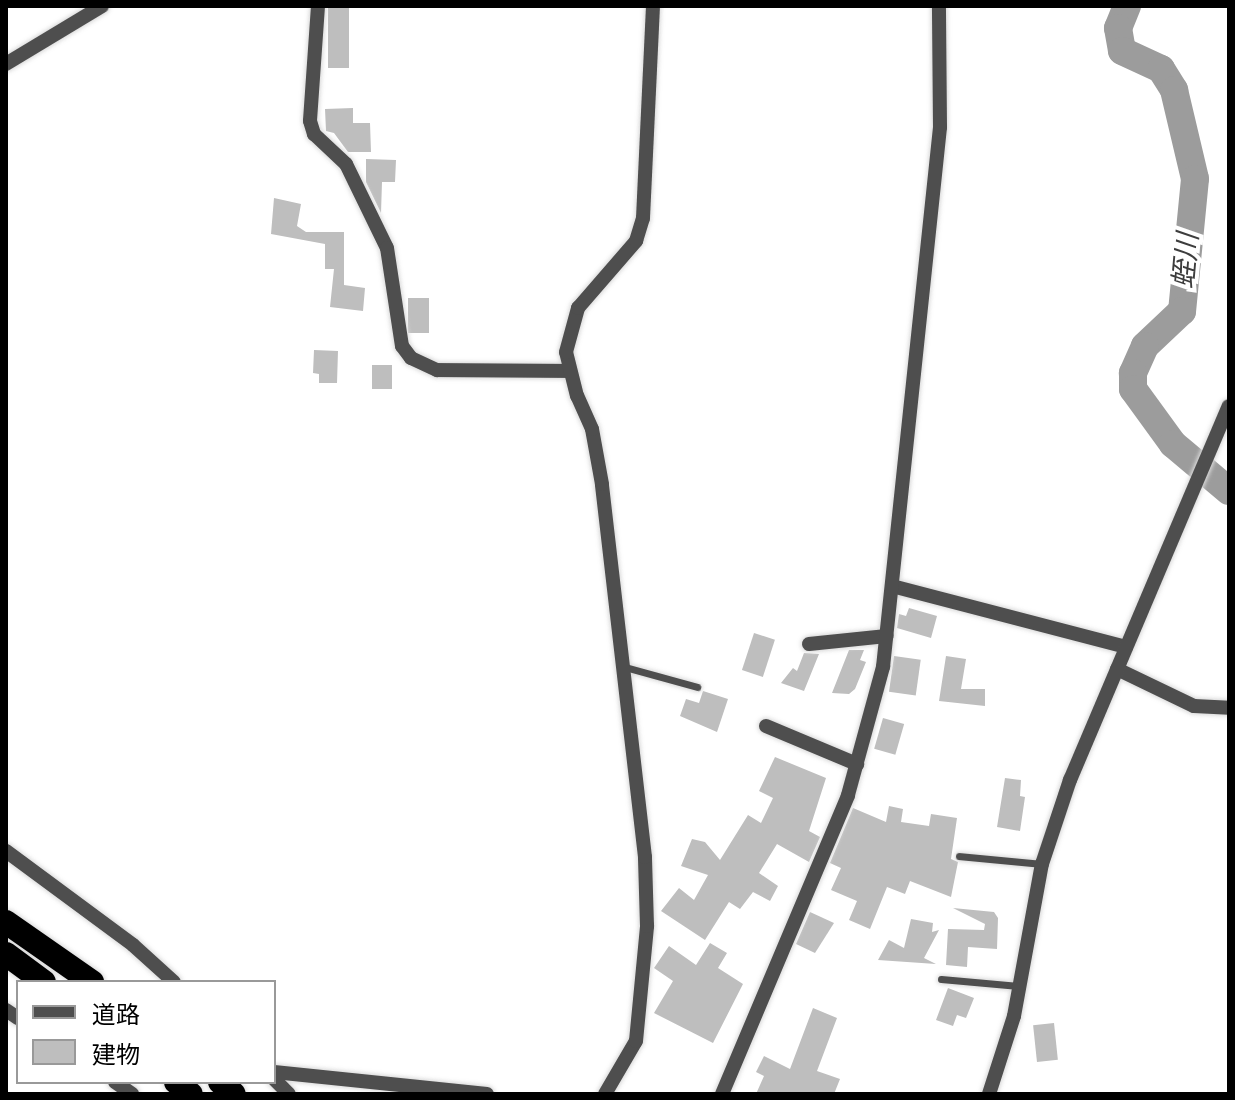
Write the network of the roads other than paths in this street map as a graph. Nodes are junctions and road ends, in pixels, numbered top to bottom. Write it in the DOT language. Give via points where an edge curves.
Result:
graph roads {
  1 [pos="102,6"];
  2 [pos="318,6"];
  3 [pos="653,6"];
  4 [pos="939,6"];
  5 [pos="6,64"];
  6 [pos="570,371"];
  7 [pos="1229,406"];
  8 [pos="892,586"];
  9 [pos="887,636"];
  10 [pos="809,644"];
  11 [pos="1126,647"];
  12 [pos="625,667"];
  13 [pos="1117,669"];
  14 [pos="697,687"];
  15 [pos="1229,708"];
  16 [pos="766,726"];
  17 [pos="857,764"];
  18 [pos="6,851"];
  19 [pos="959,856"];
  20 [pos="1042,864"];
  21 [pos="6,922"];
  22 [pos="6,954"];
  23 [pos="941,979"];
  24 [pos="41,980"];
  25 [pos="89,980"];
  26 [pos="172,980"];
  27 [pos="1019,986"];
  28 [pos="276,1072"];
  29 [pos="487,1094"];
  30 [pos="605,1094"];
  31 [pos="722,1094"];
  32 [pos="989,1094"];
  1 -- 5 [label="street"];
  2 -- 6 [label="street" via="310,121 314,134 346,164 387,248 402,346 411,358 437,370"];
  3 -- 6 [label="street" via="643,218 636,241 596,283 574,316 567,340"];
  4 -- 8 [label="street" via="940,127"];
  6 -- 12 [label="street" via="595,445"];
  7 -- 11 [label="street"];
  8 -- 9 [label="street"];
  8 -- 11 [label="street"];
  9 -- 10 [label="street"];
  9 -- 17 [label="street"];
  11 -- 13 [label="street"];
  12 -- 14 [label="lane"];
  12 -- 30 [label="street" via="647,926 636,1041"];
  13 -- 15 [label="street" via="1194,706"];
  13 -- 20 [label="street"];
  16 -- 17 [label="street"];
  17 -- 31 [label="street"];
  18 -- 26 [label="street"];
  19 -- 20 [label="lane"];
  20 -- 27 [label="street"];
  21 -- 25 [label="highway"];
  22 -- 24 [label="highway"];
  23 -- 27 [label="lane"];
  27 -- 32 [label="street"];
  28 -- 29 [label="street"];
}
